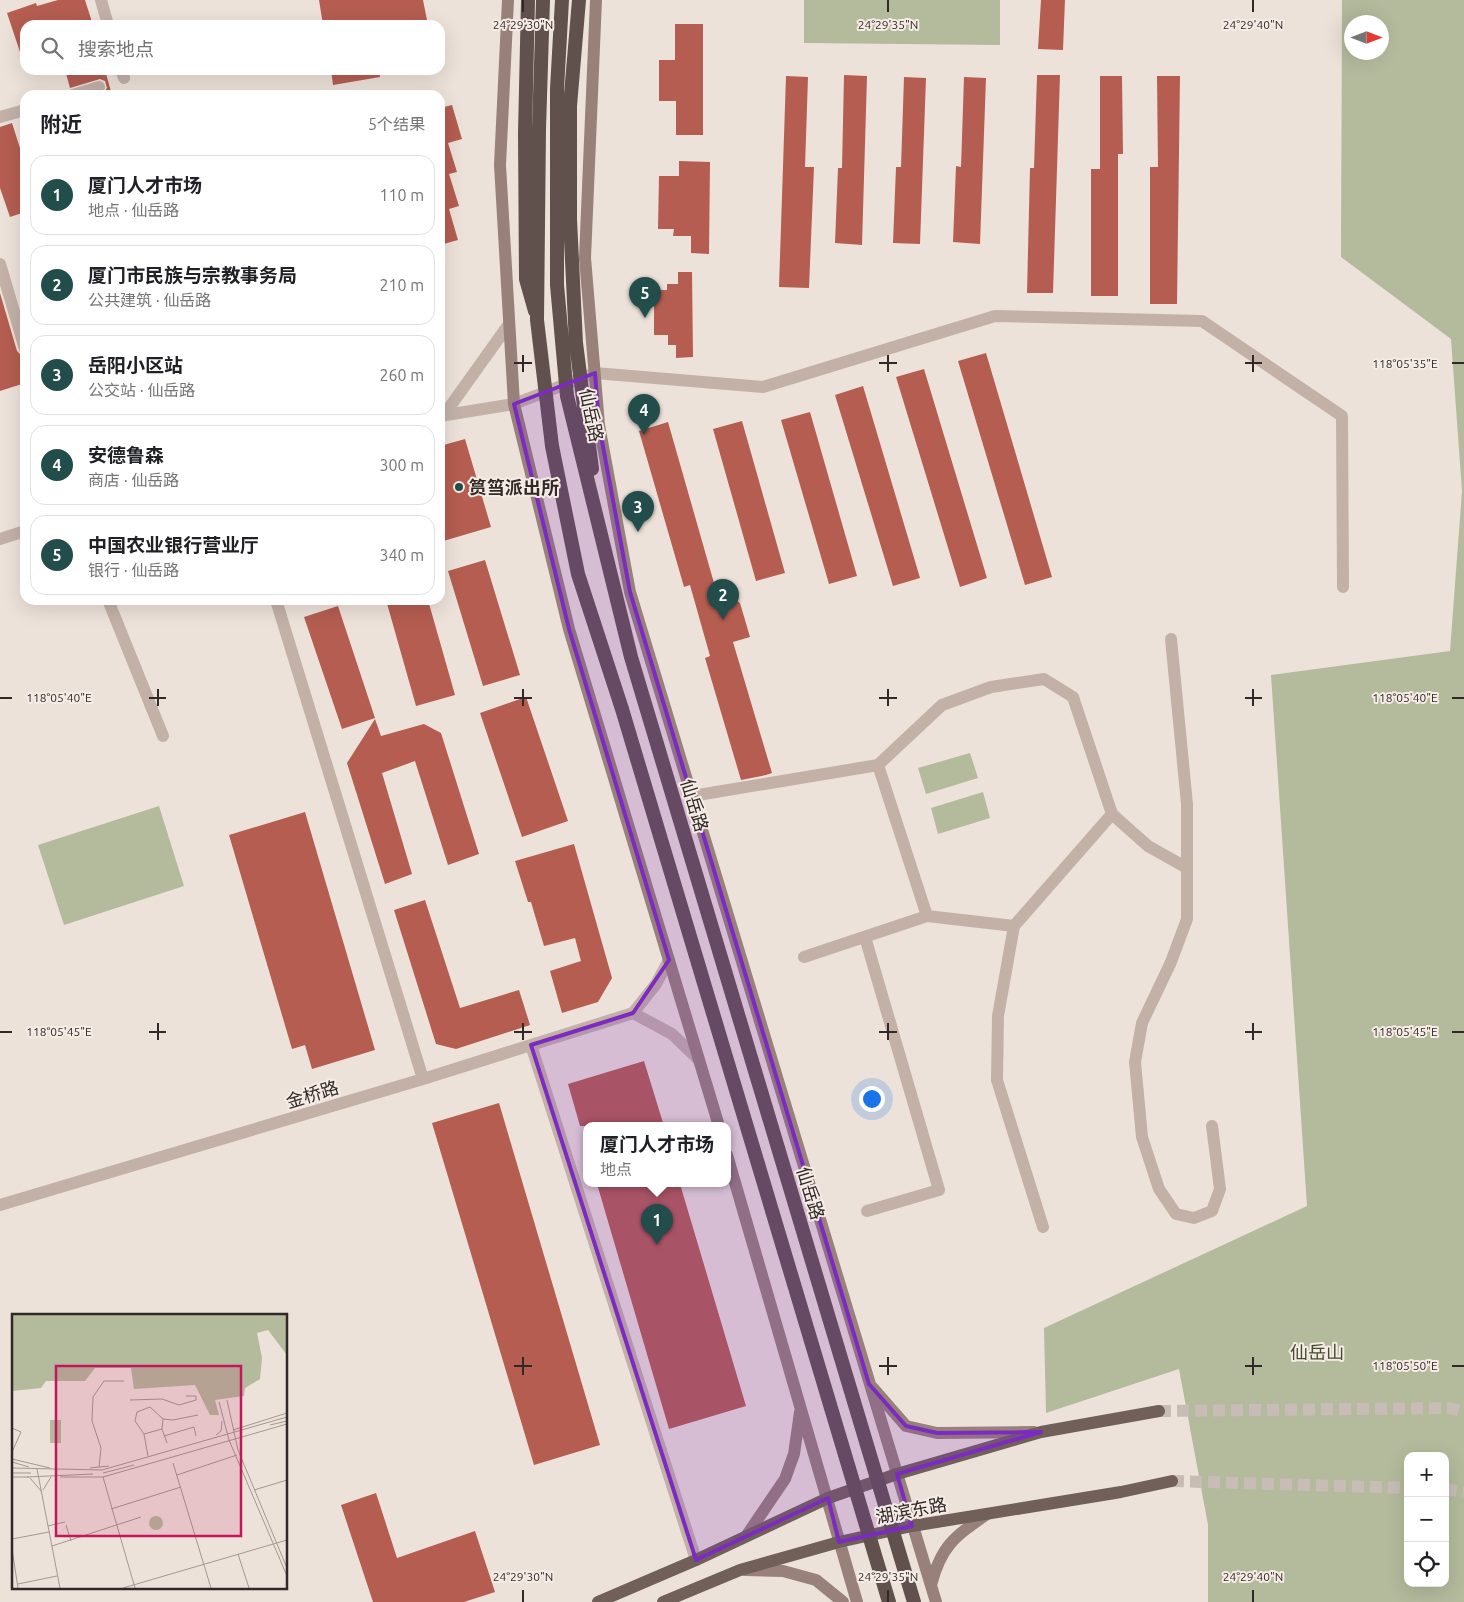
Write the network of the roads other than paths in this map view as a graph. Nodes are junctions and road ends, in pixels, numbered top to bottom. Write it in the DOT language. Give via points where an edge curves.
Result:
graph roads {
  1 [pos="101,0"];
  2 [pos="508,0"];
  3 [pos="528,0"];
  4 [pos="562,0"];
  5 [pos="579,0"];
  6 [pos="543,3"];
  7 [pos="597,4"];
  8 [pos="107,20"];
  9 [pos="99,87"];
  10 [pos="89,90"];
  11 [pos="20,112"];
  12 [pos="0,118"];
  13 [pos="0,264"];
  14 [pos="538,320"];
  15 [pos="509,324"];
  16 [pos="20,331"];
  17 [pos="594,373"];
  18 [pos="514,404"];
  19 [pos="445,412"];
  20 [pos="445,416"];
  21 [pos="598,522"];
  22 [pos="20,533"];
  23 [pos="0,539"];
  24 [pos="1343,587"];
  25 [pos="110,605"];
  26 [pos="278,605"];
  27 [pos="1171,638"];
  28 [pos="163,736"];
  29 [pos="878,765"];
  30 [pos="692,796"];
  31 [pos="1112,814"];
  32 [pos="1187,868"];
  33 [pos="927,916"];
  34 [pos="1014,926"];
  35 [pos="865,937"];
  36 [pos="804,957"];
  37 [pos="670,960"];
  38 [pos="633,1013"];
  39 [pos="531,1045"];
  40 [pos="699,1060"];
  41 [pos="423,1079"];
  42 [pos="718,1122"];
  43 [pos="1212,1126"];
  44 [pos="731,1169"];
  45 [pos="0,1205"];
  46 [pos="867,1211"];
  47 [pos="1042,1227"];
  48 [pos="869,1384"];
  49 [pos="801,1407"];
  50 [pos="1159,1411"];
  51 [pos="1041,1432"];
  52 [pos="897,1474"];
  53 [pos="1172,1481"];
  54 [pos="828,1498"];
  55 [pos="986,1514"];
  56 [pos="912,1526"];
  57 [pos="747,1534"];
  58 [pos="839,1542"];
  59 [pos="696,1560"];
  60 [pos="740,1570"];
  61 [pos="930,1585"];
  62 [pos="598,1602"];
  63 [pos="663,1602"];
  64 [pos="843,1602"];
  65 [pos="857,1602"];
  66 [pos="889,1602"];
  67 [pos="914,1602"];
  68 [pos="936,1602"];
  1 -- 8 [label="street"];
  2 -- 15 [label="main road" via="500,165"];
  3 -- 14 [label="highway, bridge" via="526,279"];
  4 -- 21 [label="highway, 仙岳路, bridge" via="557,90 557,285 567,396"];
  5 -- 21 [label="highway, bridge" via="570,106 570,219 576,343"];
  6 -- 14 [label="highway, bridge"];
  7 -- 17 [label="main road" via="585,258"];
  9 -- 10 [label="street"];
  11 -- 12 [label="street"];
  13 -- 16 [label="street"];
  14 -- 66 [label="highway, bridge" via="552,446 578,574 625,718"];
  15 -- 18 [label="main road"];
  15 -- 19 [label="street"];
  17 -- 18 [label="street"];
  17 -- 24 [label="street" via="763,387 996,316 1202,321 1342,416"];
  17 -- 30 [label="main road" via="599,425 630,592"];
  18 -- 20 [label="street"];
  18 -- 37 [label="main road" via="568,629"];
  21 -- 67 [label="highway, 仙岳路, bridge" via="631,657"];
  22 -- 23 [label="street"];
  25 -- 28 [label="street"];
  26 -- 41 [label="street"];
  27 -- 32 [label="street" via="1187,804"];
  29 -- 30 [label="street"];
  29 -- 31 [label="street" via="942,705 991,687 1044,679 1073,698"];
  29 -- 33 [label="street"];
  30 -- 48 [label="main road"];
  31 -- 32 [label="street" via="1148,846"];
  31 -- 34 [label="street"];
  32 -- 43 [label="street" via="1187,919 1171,962 1142,1022 1135,1062 1142,1137 1159,1189 1176,1214 1194,1218 1212,1211 1220,1189"];
  33 -- 34 [label="street"];
  33 -- 35 [label="street"];
  34 -- 47 [label="street" via="998,1016 997,1080"];
  35 -- 36 [label="street"];
  35 -- 46 [label="street" via="939,1190"];
  37 -- 38 [label="street"];
  37 -- 40 [label="main road"];
  38 -- 39 [label="street, 金桥路"];
  38 -- 40 [label="street" via="672,1034"];
  39 -- 41 [label="street, 金桥路"];
  39 -- 59 [label="street"];
  40 -- 42 [label="main road"];
  41 -- 45 [label="street, 金桥路"];
  44 -- 49 [label="main road"];
  48 -- 51 [label="main road" via="906,1426 937,1433"];
  48 -- 52 [label="main road"];
  49 -- 54 [label="main road"];
  49 -- 57 [label="main road" via="794,1454 785,1479"];
  50 -- 51 [label="main road"];
  51 -- 52 [label="main road"];
  52 -- 54 [label="main road"];
  52 -- 56 [label="main road"];
  53 -- 55 [label="main road, 湖滨东路"];
  54 -- 57 [label="main road"];
  54 -- 58 [label="main road"];
  55 -- 56 [label="main road, 湖滨东路"];
  55 -- 61 [label="main road" via="956,1536 937,1560"];
  56 -- 58 [label="main road, 湖滨东路"];
  56 -- 61 [label="main road"];
  57 -- 59 [label="main road"];
  58 -- 60 [label="main road, 湖滨东路"];
  58 -- 65 [label="main road"];
  59 -- 62 [label="main road"];
  60 -- 63 [label="main road, 湖滨东路"];
  60 -- 64 [label="main road" via="782,1571 816,1580"];
  61 -- 68 [label="main road"];
}
